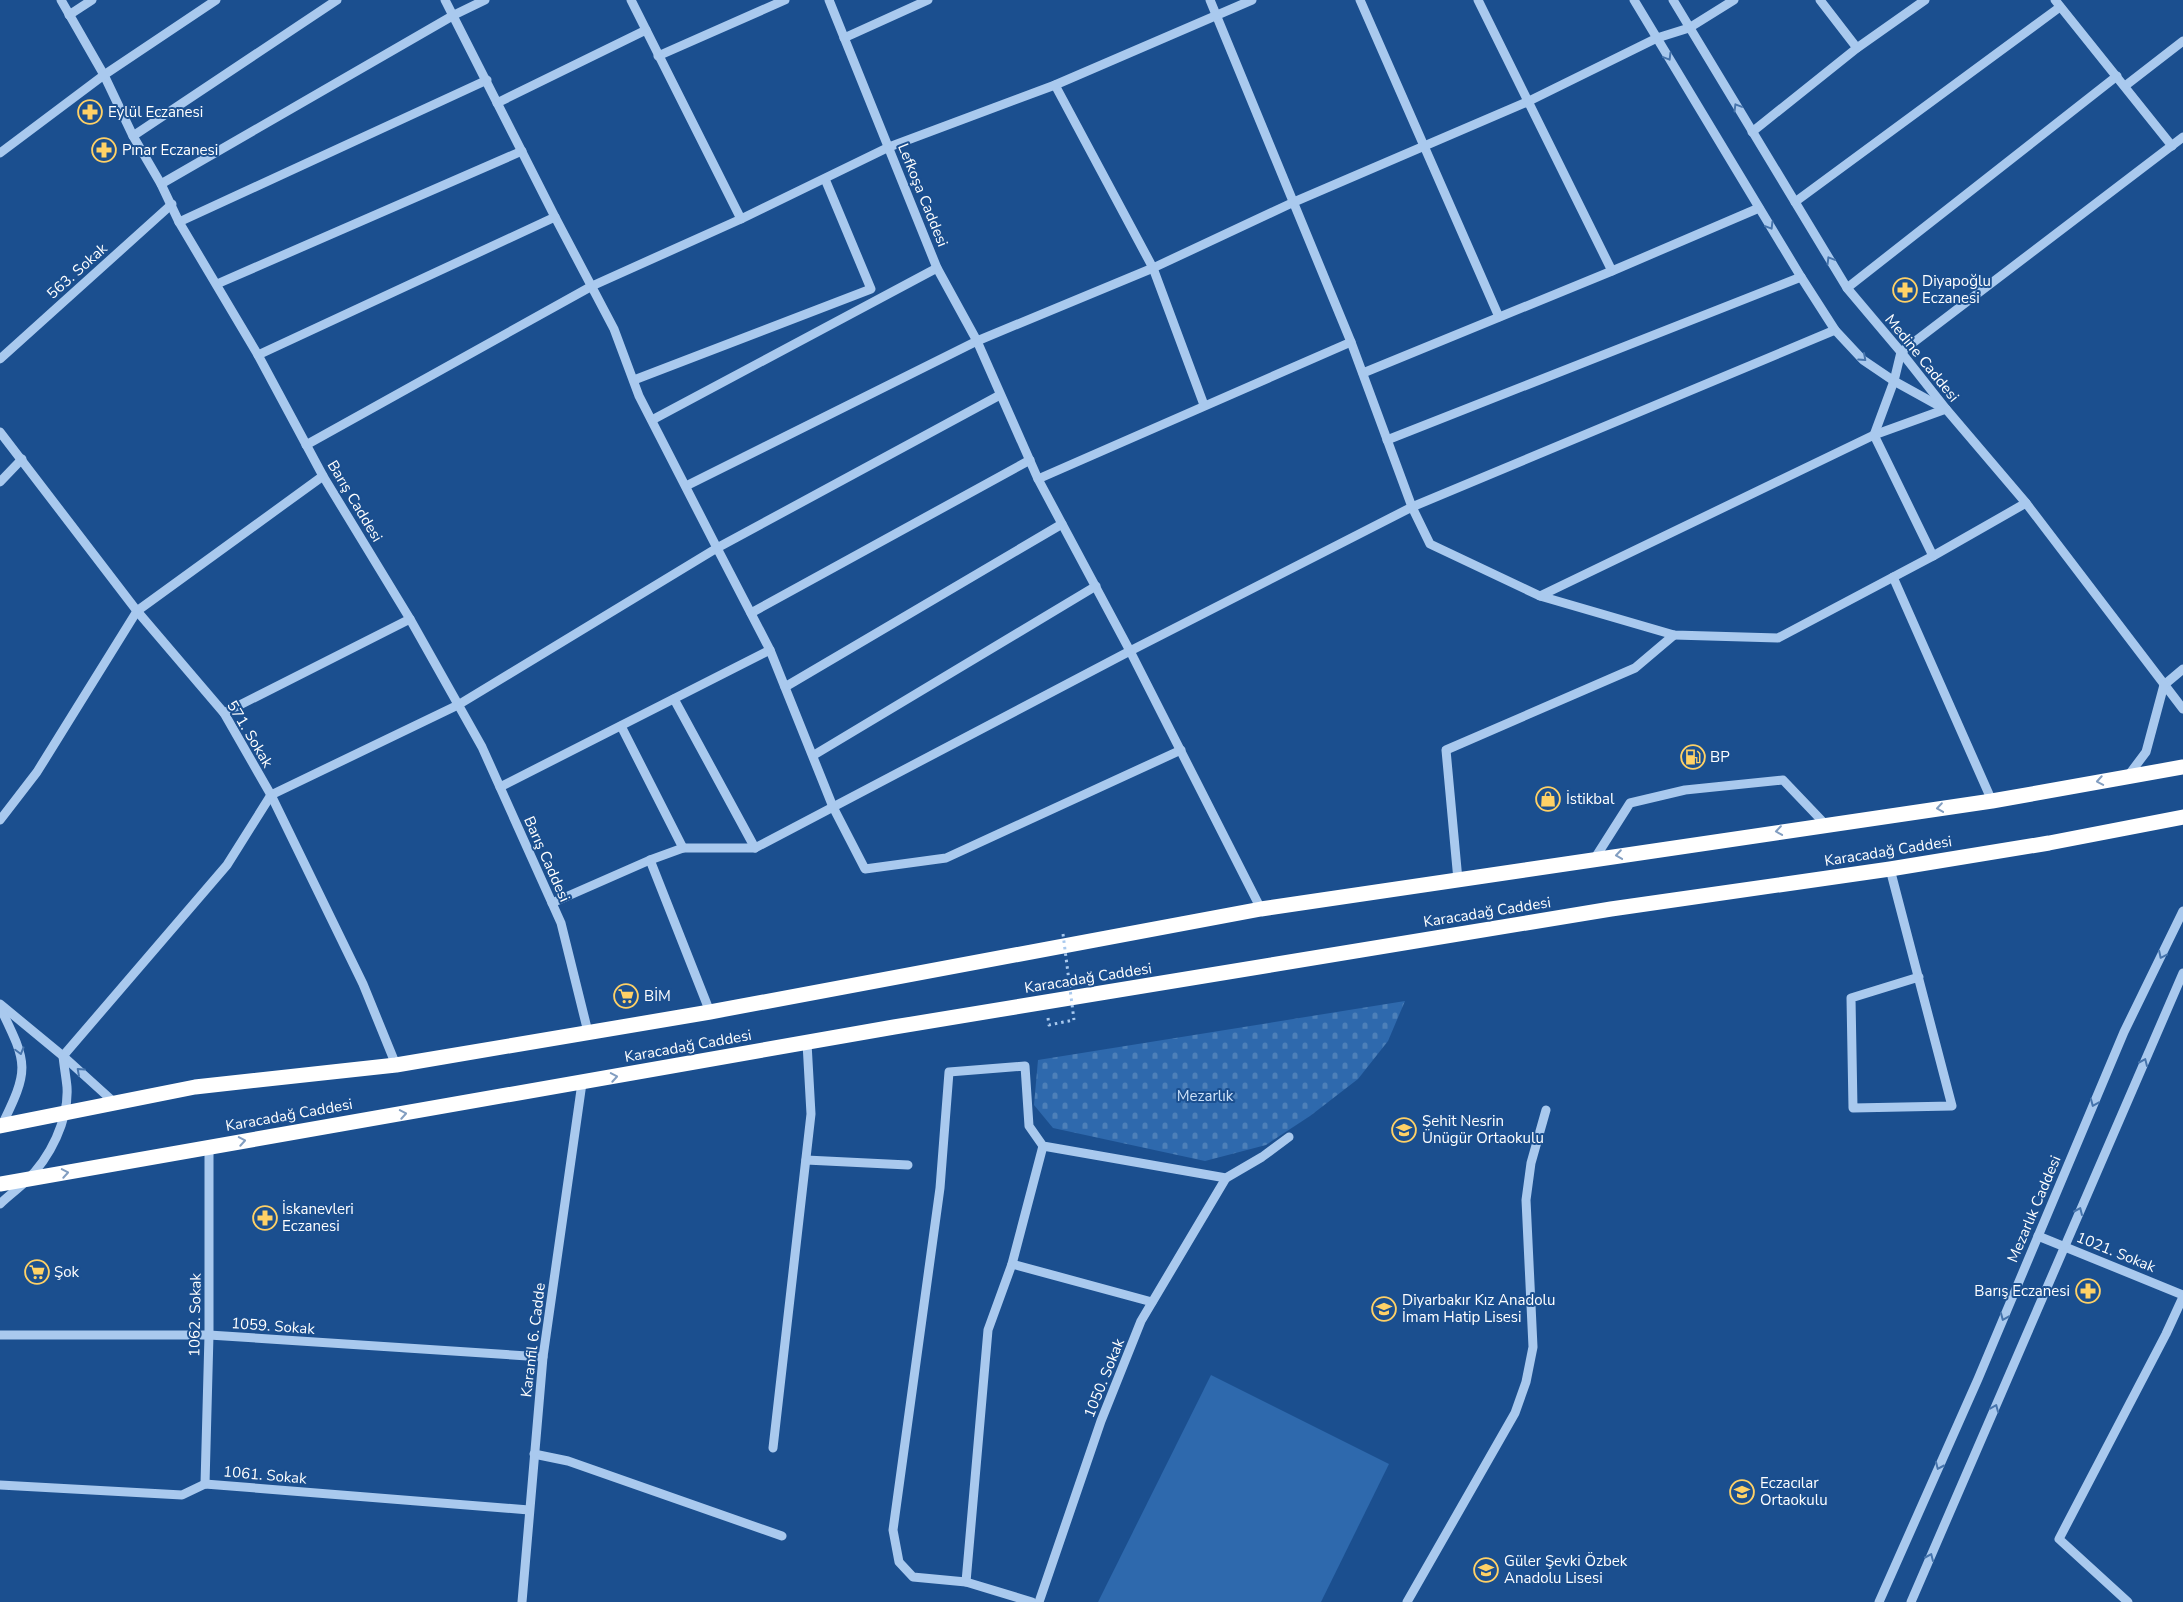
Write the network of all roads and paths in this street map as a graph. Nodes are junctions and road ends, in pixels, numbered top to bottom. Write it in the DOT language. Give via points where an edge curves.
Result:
graph roads {
  1 [pos="61,0"];
  2 [pos="92,0"];
  3 [pos="216,0"];
  4 [pos="337,0"];
  5 [pos="445,0"];
  6 [pos="485,0"];
  7 [pos="785,0"];
  8 [pos="828,0"];
  9 [pos="928,0"];
  10 [pos="1210,0"];
  11 [pos="1252,0"];
  12 [pos="1360,0"];
  13 [pos="1478,0"];
  14 [pos="1634,0"];
  15 [pos="1673,0"];
  16 [pos="1734,0"];
  17 [pos="1820,0"];
  18 [pos="1924,0"];
  19 [pos="634,1"];
  20 [pos="2058,4"];
  21 [pos="1217,14"];
  22 [pos="454,15"];
  23 [pos="69,16"];
  24 [pos="1689,28"];
  25 [pos="646,30"];
  26 [pos="844,38"];
  27 [pos="1657,38"];
  28 [pos="2183,41"];
  29 [pos="1857,48"];
  30 [pos="658,56"];
  31 [pos="104,74"];
  32 [pos="2117,76"];
  33 [pos="487,80"];
  34 [pos="1055,85"];
  35 [pos="2125,86"];
  36 [pos="1527,102"];
  37 [pos="497,103"];
  38 [pos="1752,132"];
  39 [pos="132,136"];
  40 [pos="2183,138"];
  41 [pos="1424,146"];
  42 [pos="2172,146"];
  43 [pos="889,147"];
  44 [pos="522,151"];
  45 [pos="0,153"];
  46 [pos="825,179"];
  47 [pos="160,184"];
  48 [pos="1294,202"];
  49 [pos="1795,202"];
  50 [pos="172,204"];
  51 [pos="1759,208"];
  52 [pos="555,216"];
  53 [pos="741,219"];
  54 [pos="179,222"];
  55 [pos="937,268"];
  56 [pos="1153,268"];
  57 [pos="1612,271"];
  58 [pos="1801,277"];
  59 [pos="217,284"];
  60 [pos="592,286"];
  61 [pos="1847,288"];
  62 [pos="1499,317"];
  63 [pos="1834,330"];
  64 [pos="976,340"];
  65 [pos="1351,342"];
  66 [pos="1901,352"];
  67 [pos="258,355"];
  68 [pos="0,359"];
  69 [pos="1363,373"];
  70 [pos="634,380"];
  71 [pos="1894,381"];
  72 [pos="1000,395"];
  73 [pos="1204,405"];
  74 [pos="1946,409"];
  75 [pos="652,420"];
  76 [pos="0,432"];
  77 [pos="1874,435"];
  78 [pos="1387,440"];
  79 [pos="306,445"];
  80 [pos="22,459"];
  81 [pos="1030,460"];
  82 [pos="323,476"];
  83 [pos="1038,479"];
  84 [pos="0,482"];
  85 [pos="686,486"];
  86 [pos="2026,503"];
  87 [pos="1412,507"];
  88 [pos="1062,524"];
  89 [pos="717,548"];
  90 [pos="1934,556"];
  91 [pos="1893,577"];
  92 [pos="1096,586"];
  93 [pos="1540,596"];
  94 [pos="137,611"];
  95 [pos="751,612"];
  96 [pos="410,619"];
  97 [pos="1674,635"];
  98 [pos="770,650"];
  99 [pos="1130,651"];
  100 [pos="2183,669"];
  101 [pos="2164,685"];
  102 [pos="785,687"];
  103 [pos="674,699"];
  104 [pos="458,705"];
  105 [pos="2183,709"];
  106 [pos="224,713"];
  107 [pos="621,726"];
  108 [pos="1180,750"];
  109 [pos="814,755"];
  110 [pos="2183,767"];
  111 [pos="2128,776"];
  112 [pos="500,787"];
  113 [pos="271,795"];
  114 [pos="1992,800"];
  115 [pos="833,807"];
  116 [pos="2183,817"];
  117 [pos="0,820"];
  118 [pos="1825,824"];
  119 [pos="684,848"];
  120 [pos="755,848"];
  121 [pos="1594,858"];
  122 [pos="650,860"];
  123 [pos="1890,870"];
  124 [pos="1458,880"];
  125 [pos="552,903"];
  126 [pos="1261,909"];
  127 [pos="2183,911"];
  128 [pos="1063,934"];
  129 [pos="2183,973"];
  130 [pos="1919,977"];
  131 [pos="0,1006"];
  132 [pos="710,1012"];
  133 [pos="1049,1025"];
  134 [pos="588,1032"];
  135 [pos="807,1043"];
  136 [pos="63,1056"];
  137 [pos="396,1065"];
  138 [pos="582,1083"];
  139 [pos="116,1104"];
  140 [pos="1546,1110"];
  141 [pos="64,1114"];
  142 [pos="0,1127"];
  143 [pos="1289,1137"];
  144 [pos="1043,1146"];
  145 [pos="210,1147"];
  146 [pos="806,1160"];
  147 [pos="908,1165"];
  148 [pos="1226,1178"];
  149 [pos="27,1180"];
  150 [pos="0,1184"];
  151 [pos="0,1204"];
  152 [pos="2038,1236"];
  153 [pos="2064,1246"];
  154 [pos="1012,1264"];
  155 [pos="2183,1296"];
  156 [pos="1152,1302"];
  157 [pos="0,1335"];
  158 [pos="209,1336"];
  159 [pos="543,1357"];
  160 [pos="773,1448"];
  161 [pos="534,1454"];
  162 [pos="205,1484"];
  163 [pos="0,1485"];
  164 [pos="529,1510"];
  165 [pos="782,1536"];
  166 [pos="966,1582"];
  167 [pos="522,1602"];
  168 [pos="1032,1602"];
  169 [pos="1039,1602"];
  170 [pos="1407,1602"];
  171 [pos="1879,1602"];
  172 [pos="1911,1602"];
  173 [pos="2128,1602"];
  1 -- 23 [label="street, Barış Caddesi"];
  2 -- 23 [label="street"];
  3 -- 31 [label="street"];
  4 -- 39 [label="street"];
  5 -- 22 [label="street"];
  6 -- 22 [label="street"];
  7 -- 30 [label="street"];
  8 -- 26 [label="street, Lefkoşa Caddesi"];
  9 -- 26 [label="street"];
  10 -- 21 [label="street"];
  11 -- 21 [label="street"];
  12 -- 41 [label="street"];
  13 -- 36 [label="street"];
  14 -- 27 [label="street"];
  15 -- 24 [label="street, Medine Caddesi"];
  16 -- 24 [label="street"];
  17 -- 29 [label="street"];
  18 -- 29 [label="street"];
  19 -- 25 [label="street"];
  20 -- 32 [label="street"];
  20 -- 49 [label="street"];
  21 -- 34 [label="street"];
  21 -- 48 [label="street"];
  22 -- 33 [label="street"];
  22 -- 47 [label="street"];
  23 -- 31 [label="street, Barış Caddesi"];
  24 -- 27 [label="street"];
  38 -- 24 [label="street, Medine Caddesi, one-way"];
  25 -- 30 [label="street"];
  25 -- 37 [label="street"];
  26 -- 43 [label="street, Lefkoşa Caddesi"];
  27 -- 36 [label="street"];
  27 -- 51 [label="street, one-way"];
  28 -- 35 [label="street"];
  29 -- 38 [label="street"];
  30 -- 53 [label="street"];
  31 -- 39 [label="street, Barış Caddesi"];
  31 -- 45 [label="street"];
  32 -- 35 [label="street"];
  32 -- 61 [label="street"];
  33 -- 37 [label="street"];
  33 -- 54 [label="street"];
  34 -- 43 [label="street"];
  34 -- 56 [label="street"];
  35 -- 42 [label="street"];
  36 -- 41 [label="street"];
  36 -- 57 [label="street"];
  37 -- 44 [label="street"];
  38 -- 49 [label="street, Medine Caddesi"];
  39 -- 47 [label="street, Barış Caddesi"];
  40 -- 42 [label="street"];
  41 -- 48 [label="street"];
  41 -- 62 [label="street"];
  42 -- 66 [label="street"];
  43 -- 46 [label="street"];
  43 -- 55 [label="street, Lefkoşa Caddesi"];
  44 -- 52 [label="street"];
  44 -- 59 [label="street"];
  46 -- 53 [label="street"];
  46 -- 70 [label="street" via="872,289"];
  47 -- 50 [label="street, Barış Caddesi"];
  48 -- 56 [label="street"];
  48 -- 65 [label="street"];
  61 -- 49 [label="street, Medine Caddesi, one-way"];
  50 -- 54 [label="street, Barış Caddesi"];
  50 -- 68 [label="street, 563. Sokak"];
  51 -- 57 [label="street"];
  51 -- 58 [label="street, one-way"];
  52 -- 60 [label="street"];
  52 -- 67 [label="street"];
  53 -- 60 [label="street"];
  54 -- 59 [label="street, Barış Caddesi"];
  55 -- 64 [label="street, Lefkoşa Caddesi"];
  55 -- 75 [label="street"];
  56 -- 64 [label="street"];
  56 -- 73 [label="street"];
  57 -- 62 [label="street"];
  58 -- 63 [label="street"];
  58 -- 78 [label="street"];
  59 -- 67 [label="street, Barış Caddesi"];
  60 -- 70 [label="street" via="614,329"];
  60 -- 79 [label="street"];
  61 -- 66 [label="street, Medine Caddesi"];
  62 -- 69 [label="street"];
  63 -- 71 [label="street, one-way" via="1863,360"];
  63 -- 87 [label="street"];
  64 -- 72 [label="street, Lefkoşa Caddesi"];
  64 -- 85 [label="street"];
  65 -- 69 [label="street"];
  65 -- 73 [label="street"];
  66 -- 71 [label="street"];
  66 -- 74 [label="street, Medine Caddesi"];
  67 -- 79 [label="street, Barış Caddesi"];
  69 -- 78 [label="street"];
  70 -- 75 [label="street"];
  71 -- 74 [label="street"];
  71 -- 77 [label="street"];
  72 -- 81 [label="street, Lefkoşa Caddesi"];
  72 -- 89 [label="street"];
  73 -- 83 [label="street"];
  74 -- 77 [label="street"];
  74 -- 86 [label="street, Medine Caddesi"];
  75 -- 85 [label="street"];
  76 -- 80 [label="street, 571. Sokak"];
  77 -- 90 [label="street"];
  77 -- 93 [label="street"];
  78 -- 87 [label="street"];
  79 -- 82 [label="street, Barış Caddesi"];
  80 -- 84 [label="street"];
  80 -- 94 [label="street, 571. Sokak"];
  81 -- 83 [label="street, Lefkoşa Caddesi"];
  81 -- 95 [label="street"];
  82 -- 94 [label="street"];
  82 -- 96 [label="street, Barış Caddesi"];
  83 -- 88 [label="street, Lefkoşa Caddesi"];
  85 -- 89 [label="street"];
  86 -- 90 [label="street"];
  86 -- 101 [label="street, Medine Caddesi"];
  87 -- 93 [label="street" via="1430,544"];
  87 -- 99 [label="street"];
  88 -- 92 [label="street, Lefkoşa Caddesi"];
  88 -- 102 [label="street"];
  89 -- 95 [label="street"];
  89 -- 104 [label="street"];
  90 -- 91 [label="street"];
  91 -- 97 [label="street" via="1778,638"];
  91 -- 114 [label="street"];
  92 -- 99 [label="street, Lefkoşa Caddesi"];
  92 -- 109 [label="street"];
  93 -- 97 [label="street"];
  94 -- 106 [label="street, 571. Sokak"];
  94 -- 117 [label="street" via="37,772"];
  95 -- 98 [label="street"];
  96 -- 104 [label="street, Barış Caddesi"];
  96 -- 106 [label="street"];
  97 -- 124 [label="street" via="1635,668 1446,750"];
  98 -- 102 [label="street"];
  98 -- 103 [label="street"];
  99 -- 108 [label="street, Lefkoşa Caddesi"];
  99 -- 115 [label="street"];
  100 -- 101 [label="street"];
  101 -- 105 [label="street, Medine Caddesi"];
  101 -- 111 [label="street" via="2146,752"];
  102 -- 109 [label="street"];
  103 -- 107 [label="street"];
  103 -- 120 [label="street"];
  104 -- 112 [label="street, Barış Caddesi"];
  104 -- 113 [label="street"];
  106 -- 113 [label="street, 571. Sokak"];
  107 -- 112 [label="street"];
  107 -- 119 [label="street"];
  108 -- 115 [label="street" via="946,858 865,869"];
  108 -- 126 [label="street, Lefkoşa Caddesi"];
  109 -- 115 [label="street"];
  110 -- 111 [label="highway, Karacadağ Caddesi"];
  111 -- 114 [label="highway, Karacadağ Caddesi, one-way"];
  112 -- 125 [label="street, Barış Caddesi"];
  113 -- 136 [label="street" via="227,865"];
  113 -- 137 [label="street, 571. Sokak" via="362,984"];
  114 -- 118 [label="highway, Karacadağ Caddesi, one-way"];
  115 -- 120 [label="street"];
  116 -- 123 [label="highway, Karacadağ Caddesi"];
  118 -- 121 [label="highway, Karacadağ Caddesi, one-way"];
  118 -- 121 [label="street" via="1783,780 1686,790 1630,802"];
  119 -- 120 [label="street"];
  119 -- 122 [label="street"];
  121 -- 124 [label="highway, Karacadağ Caddesi"];
  122 -- 125 [label="street"];
  122 -- 132 [label="street"];
  123 -- 130 [label="street"];
  123 -- 135 [label="highway, Karacadağ Caddesi" via="1611,910"];
  124 -- 126 [label="highway, Karacadağ Caddesi"];
  125 -- 134 [label="street, Barış Caddesi" via="561,923"];
  126 -- 132 [label="highway, Karacadağ Caddesi"];
  127 -- 152 [label="street, Mezarlık Caddesi, one-way" via="2124,1032"];
  128 -- 133 [label="path, bridge" via="1074,1020"];
  153 -- 129 [label="street, one-way"];
  130 -- 130 [label="street" via="1952,1106 1853,1108 1851,998"];
  131 -- 136 [label="street"];
  131 -- 142 [label="street, one-way" via="18,1044 23,1071 20,1085"];
  132 -- 134 [label="highway, Karacadağ Caddesi"];
  134 -- 137 [label="highway, Karacadağ Caddesi"];
  138 -- 135 [label="highway, Karacadağ Caddesi, one-way"];
  135 -- 146 [label="street" via="811,1114"];
  139 -- 136 [label="street, one-way"];
  136 -- 141 [label="street" via="67,1089"];
  137 -- 139 [label="highway, Karacadağ Caddesi" via="194,1087"];
  145 -- 138 [label="highway, Karacadağ Caddesi, one-way"];
  138 -- 159 [label="street, Karanfil 6. Cadde"];
  139 -- 141 [label="highway, Karacadağ Caddesi"];
  140 -- 170 [label="street" via="1530,1163 1526,1191 1534,1347 1526,1382 1515,1413"];
  141 -- 142 [label="highway, Karacadağ Caddesi"];
  141 -- 149 [label="street" via="44,1162"];
  143 -- 148 [label="street"];
  144 -- 148 [label="street"];
  144 -- 154 [label="street"];
  144 -- 166 [label="street" via="1029,1126 1025,1066 949,1072 940,1188 893,1530 899,1562 913,1577"];
  149 -- 145 [label="highway, Karacadağ Caddesi, one-way"];
  145 -- 158 [label="street, 1062. Sokak"];
  146 -- 147 [label="street"];
  146 -- 160 [label="street"];
  148 -- 156 [label="street, 1050. Sokak"];
  149 -- 150 [label="highway, Karacadağ Caddesi"];
  149 -- 151 [label="street"];
  152 -- 153 [label="street, 1021. Sokak"];
  152 -- 171 [label="street, Mezarlık Caddesi, one-way"];
  153 -- 155 [label="street, 1021. Sokak"];
  172 -- 153 [label="street, one-way"];
  154 -- 156 [label="street"];
  154 -- 166 [label="street" via="988,1330"];
  155 -- 173 [label="street" via="2059,1539"];
  156 -- 169 [label="street, 1050. Sokak" via="1101,1421"];
  157 -- 158 [label="street, 1059. Sokak"];
  158 -- 159 [label="street, 1059. Sokak"];
  158 -- 162 [label="street, 1062. Sokak"];
  159 -- 161 [label="street, Karanfil 6. Cadde"];
  161 -- 164 [label="street, Karanfil 6. Cadde"];
  161 -- 165 [label="street" via="568,1461"];
  162 -- 163 [label="street, 1061. Sokak" via="182,1495"];
  162 -- 164 [label="street, 1061. Sokak"];
  164 -- 167 [label="street, Karanfil 6. Cadde"];
  166 -- 168 [label="street"];
}
